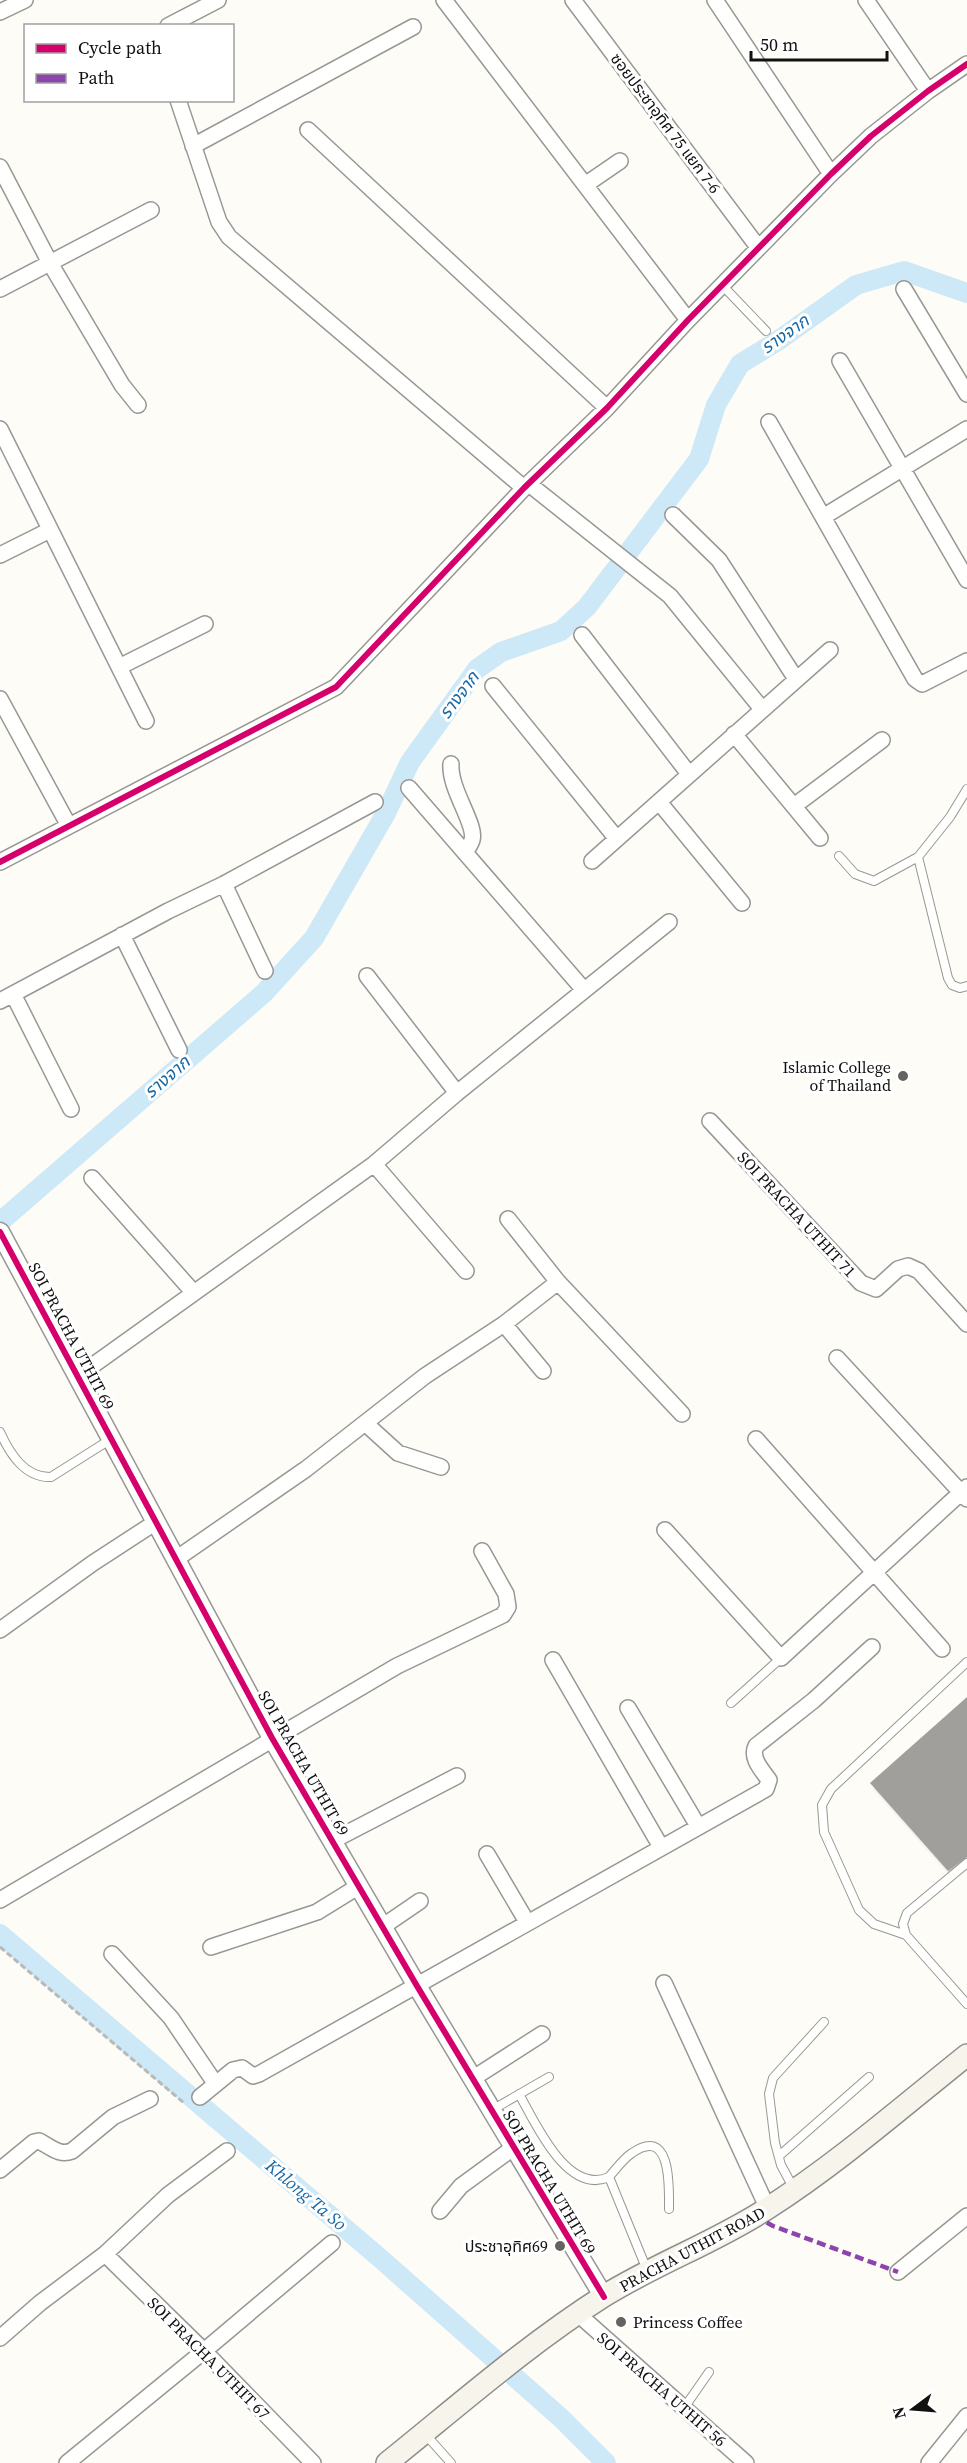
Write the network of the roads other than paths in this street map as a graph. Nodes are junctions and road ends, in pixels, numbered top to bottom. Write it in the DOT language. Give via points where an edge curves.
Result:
graph roads {
  1 [pos="25,0"];
  2 [pos="218,0"];
  3 [pos="444,0"];
  4 [pos="573,0"];
  5 [pos="715,0"];
  6 [pos="866,0"];
  7 [pos="0,12"];
  8 [pos="172,24"];
  9 [pos="413,27"];
  10 [pos="967,64"];
  11 [pos="928,91"];
  12 [pos="179,102"];
  13 [pos="308,130"];
  14 [pos="193,146"];
  15 [pos="620,161"];
  16 [pos="0,167"];
  17 [pos="831,174"];
  18 [pos="585,185"];
  19 [pos="151,210"];
  20 [pos="758,247"];
  21 [pos="50,263"];
  22 [pos="722,285"];
  23 [pos="0,289"];
  24 [pos="904,289"];
  25 [pos="688,320"];
  26 [pos="766,331"];
  27 [pos="840,362"];
  28 [pos="967,394"];
  29 [pos="138,405"];
  30 [pos="607,408"];
  31 [pos="769,422"];
  32 [pos="0,429"];
  33 [pos="967,429"];
  34 [pos="902,468"];
  35 [pos="527,486"];
  36 [pos="672,515"];
  37 [pos="823,517"];
  38 [pos="50,530"];
  39 [pos="0,555"];
  40 [pos="967,580"];
  41 [pos="205,624"];
  42 [pos="582,635"];
  43 [pos="830,650"];
  44 [pos="967,661"];
  45 [pos="119,666"];
  46 [pos="796,679"];
  47 [pos="493,686"];
  48 [pos="0,699"];
  49 [pos="762,709"];
  50 [pos="146,721"];
  51 [pos="734,734"];
  52 [pos="882,740"];
  53 [pos="451,764"];
  54 [pos="689,774"];
  55 [pos="409,788"];
  56 [pos="967,789"];
  57 [pos="375,802"];
  58 [pos="659,802"];
  59 [pos="794,806"];
  60 [pos="69,826"];
  61 [pos="820,838"];
  62 [pos="617,839"];
  63 [pos="465,853"];
  64 [pos="839,856"];
  65 [pos="918,857"];
  66 [pos="592,861"];
  67 [pos="0,862"];
  68 [pos="224,884"];
  69 [pos="742,903"];
  70 [pos="669,922"];
  71 [pos="122,935"];
  72 [pos="265,971"];
  73 [pos="367,976"];
  74 [pos="967,986"];
  75 [pos="584,990"];
  76 [pos="7,998"];
  77 [pos="179,1050"];
  78 [pos="457,1093"];
  79 [pos="71,1109"];
  80 [pos="710,1121"];
  81 [pos="374,1164"];
  82 [pos="92,1178"];
  83 [pos="508,1219"];
  84 [pos="3,1238"];
  85 [pos="466,1270"];
  86 [pos="558,1282"];
  87 [pos="194,1293"];
  88 [pos="504,1324"];
  89 [pos="967,1324"];
  90 [pos="837,1358"];
  91 [pos="543,1371"];
  92 [pos="78,1376"];
  93 [pos="682,1414"];
  94 [pos="365,1423"];
  95 [pos="0,1432"];
  96 [pos="112,1439"];
  97 [pos="756,1439"];
  98 [pos="441,1467"];
  99 [pos="965,1493"];
  100 [pos="156,1522"];
  101 [pos="665,1530"];
  102 [pos="482,1551"];
  103 [pos="176,1559"];
  104 [pos="873,1572"];
  105 [pos="0,1630"];
  106 [pos="872,1647"];
  107 [pos="942,1649"];
  108 [pos="781,1658"];
  109 [pos="554,1660"];
  110 [pos="967,1662"];
  111 [pos="731,1703"];
  112 [pos="628,1708"];
  113 [pos="272,1738"];
  114 [pos="457,1776"];
  115 [pos="698,1826"];
  116 [pos="332,1841"];
  117 [pos="661,1847"];
  118 [pos="487,1854"];
  119 [pos="967,1863"];
  120 [pos="359,1886"];
  121 [pos="0,1900"];
  122 [pos="420,1901"];
  123 [pos="527,1922"];
  124 [pos="382,1927"];
  125 [pos="906,1935"];
  126 [pos="211,1947"];
  127 [pos="112,1954"];
  128 [pos="664,1983"];
  129 [pos="417,1986"];
  130 [pos="964,1994"];
  131 [pos="967,2004"];
  132 [pos="824,2022"];
  133 [pos="542,2034"];
  134 [pos="966,2058"];
  135 [pos="549,2077"];
  136 [pos="869,2077"];
  137 [pos="472,2079"];
  138 [pos="215,2083"];
  139 [pos="519,2094"];
  140 [pos="150,2099"];
  141 [pos="195,2103"];
  142 [pos="491,2111"];
  143 [pos="513,2148"];
  144 [pos="226,2151"];
  145 [pos="779,2156"];
  146 [pos="0,2170"];
  147 [pos="609,2177"];
  148 [pos="794,2190"];
  149 [pos="669,2209"];
  150 [pos="768,2209"];
  151 [pos="440,2211"];
  152 [pos="967,2216"];
  153 [pos="332,2242"];
  154 [pos="105,2254"];
  155 [pos="648,2271"];
  156 [pos="898,2271"];
  157 [pos="604,2296"];
  158 [pos="578,2314"];
  159 [pos="0,2338"];
  160 [pos="204,2351"];
  161 [pos="709,2372"];
  162 [pos="684,2408"];
  163 [pos="967,2416"];
  164 [pos="424,2433"];
  165 [pos="67,2463"];
  166 [pos="313,2463"];
  167 [pos="387,2463"];
  168 [pos="451,2463"];
  169 [pos="746,2463"];
  170 [pos="929,2463"];
  1 -- 7 [label="street"];
  2 -- 8 [label="street"];
  3 -- 18 [label="street"];
  4 -- 20 [label="street, ซอยประชาอุทิศ 75 แยก 7-6"];
  5 -- 17 [label="street"];
  6 -- 11 [label="street"];
  9 -- 14 [label="street"];
  10 -- 11 [label="street"];
  11 -- 17 [label="street"];
  12 -- 14 [label="street"];
  13 -- 30 [label="street"];
  14 -- 35 [label="street" via="219,222 229,237"];
  15 -- 18 [label="street"];
  16 -- 21 [label="street"];
  17 -- 20 [label="street"];
  18 -- 25 [label="street"];
  19 -- 21 [label="street"];
  20 -- 22 [label="street"];
  21 -- 23 [label="street"];
  21 -- 29 [label="street" via="122,385"];
  22 -- 25 [label="street"];
  22 -- 26 [label="lane"];
  24 -- 28 [label="street"];
  25 -- 30 [label="street"];
  27 -- 34 [label="street"];
  30 -- 35 [label="street"];
  31 -- 37 [label="street"];
  32 -- 38 [label="street"];
  33 -- 34 [label="street"];
  34 -- 37 [label="street"];
  34 -- 40 [label="street"];
  35 -- 49 [label="street" via="670,596"];
  35 -- 60 [label="street" via="336,687"];
  36 -- 46 [label="street" via="719,560"];
  37 -- 44 [label="street" via="915,679 922,684 929,682"];
  38 -- 39 [label="street"];
  38 -- 45 [label="street"];
  41 -- 45 [label="street"];
  42 -- 54 [label="street"];
  43 -- 46 [label="street"];
  45 -- 50 [label="street"];
  46 -- 49 [label="street"];
  47 -- 62 [label="street"];
  48 -- 60 [label="street"];
  49 -- 51 [label="street"];
  51 -- 54 [label="street"];
  51 -- 59 [label="street"];
  52 -- 59 [label="street"];
  53 -- 63 [label="street" via="453,786 472,830 473,839"];
  54 -- 58 [label="street"];
  55 -- 63 [label="street"];
  56 -- 65 [label="lane"];
  57 -- 68 [label="street"];
  58 -- 62 [label="street"];
  58 -- 69 [label="street"];
  59 -- 61 [label="street"];
  60 -- 67 [label="street"];
  62 -- 66 [label="street"];
  63 -- 75 [label="street"];
  64 -- 65 [label="lane" via="855,874 874,881"];
  65 -- 74 [label="lane" via="948,978 951,985"];
  68 -- 71 [label="street"];
  68 -- 72 [label="street"];
  70 -- 75 [label="street"];
  71 -- 76 [label="street"];
  71 -- 77 [label="street"];
  73 -- 78 [label="street"];
  75 -- 78 [label="street"];
  76 -- 79 [label="street"];
  78 -- 81 [label="street"];
  80 -- 89 [label="street, SOI PRACHA UTHIT 71" via="861,1284 876,1289 898,1269 908,1266 920,1271"];
  81 -- 85 [label="street"];
  81 -- 87 [label="street"];
  82 -- 87 [label="street"];
  83 -- 86 [label="street"];
  84 -- 92 [label="street, SOI PRACHA UTHIT 69"];
  86 -- 88 [label="street"];
  86 -- 93 [label="street"];
  87 -- 92 [label="street"];
  88 -- 91 [label="street"];
  88 -- 94 [label="street" via="425,1376"];
  90 -- 99 [label="street"];
  92 -- 96 [label="street, SOI PRACHA UTHIT 69"];
  94 -- 98 [label="street" via="398,1453"];
  94 -- 103 [label="street" via="306,1470"];
  95 -- 96 [label="lane" via="10,1452 40,1478 51,1477"];
  96 -- 100 [label="street, SOI PRACHA UTHIT 69"];
  97 -- 104 [label="street"];
  99 -- 104 [label="street"];
  100 -- 103 [label="street, SOI PRACHA UTHIT 69"];
  100 -- 105 [label="street"];
  101 -- 108 [label="street"];
  102 -- 113 [label="street" via="506,1594 508,1607 503,1615 397,1666"];
  103 -- 113 [label="street, SOI PRACHA UTHIT 69"];
  104 -- 107 [label="street"];
  104 -- 108 [label="street"];
  106 -- 115 [label="street" via="814,1701 756,1746 754,1757 769,1780 766,1789"];
  108 -- 111 [label="lane"];
  109 -- 117 [label="street"];
  110 -- 125 [label="lane" via="831,1789 822,1805 824,1832 859,1910 874,1924"];
  112 -- 115 [label="street"];
  113 -- 116 [label="street, SOI PRACHA UTHIT 69"];
  113 -- 121 [label="street"];
  114 -- 116 [label="street"];
  115 -- 117 [label="street"];
  116 -- 120 [label="street, SOI PRACHA UTHIT 69"];
  117 -- 123 [label="street"];
  118 -- 123 [label="street"];
  119 -- 125 [label="lane" via="906,1914"];
  120 -- 124 [label="street, SOI PRACHA UTHIT 69"];
  120 -- 126 [label="street" via="317,1912"];
  122 -- 124 [label="street"];
  123 -- 129 [label="street"];
  124 -- 129 [label="street, SOI PRACHA UTHIT 69"];
  125 -- 130 [label="lane"];
  127 -- 138 [label="street" via="171,2018"];
  128 -- 150 [label="street"];
  129 -- 137 [label="street, SOI PRACHA UTHIT 69"];
  129 -- 138 [label="street" via="259,2074 253,2076 236,2068"];
  130 -- 131 [label="lane"];
  132 -- 145 [label="lane" via="773,2078 769,2094"];
  133 -- 137 [label="street"];
  134 -- 148 [label="main road, PRACHA UTHIT ROAD"];
  135 -- 139 [label="lane"];
  136 -- 145 [label="lane"];
  137 -- 142 [label="street, SOI PRACHA UTHIT 69"];
  138 -- 141 [label="street"];
  139 -- 142 [label="lane"];
  139 -- 147 [label="lane" via="554,2154 571,2171 586,2179"];
  140 -- 146 [label="street" via="113,2117 72,2151 57,2152 34,2142"];
  142 -- 143 [label="street, SOI PRACHA UTHIT 69"];
  143 -- 151 [label="street" via="477,2172"];
  143 -- 157 [label="street, SOI PRACHA UTHIT 69"];
  144 -- 154 [label="street" via="168,2195"];
  145 -- 148 [label="lane"];
  147 -- 149 [label="lane" via="631,2154 649,2147 656,2149 667,2162"];
  147 -- 155 [label="lane"];
  148 -- 150 [label="main road, PRACHA UTHIT ROAD"];
  150 -- 155 [label="main road, PRACHA UTHIT ROAD"];
  152 -- 156 [label="street"];
  153 -- 160 [label="street"];
  154 -- 159 [label="street"];
  154 -- 160 [label="street, SOI PRACHA UTHIT 67"];
  155 -- 157 [label="main road, PRACHA UTHIT ROAD"];
  157 -- 158 [label="main road, PRACHA UTHIT ROAD"];
  158 -- 162 [label="street, SOI PRACHA UTHIT 56"];
  158 -- 164 [label="main road, PRACHA UTHIT ROAD"];
  160 -- 165 [label="street"];
  160 -- 166 [label="street, SOI PRACHA UTHIT 67"];
  161 -- 162 [label="lane"];
  162 -- 169 [label="street, SOI PRACHA UTHIT 56"];
  163 -- 170 [label="street"];
  164 -- 167 [label="main road, PRACHA UTHIT ROAD"];
  164 -- 168 [label="lane"];
}
